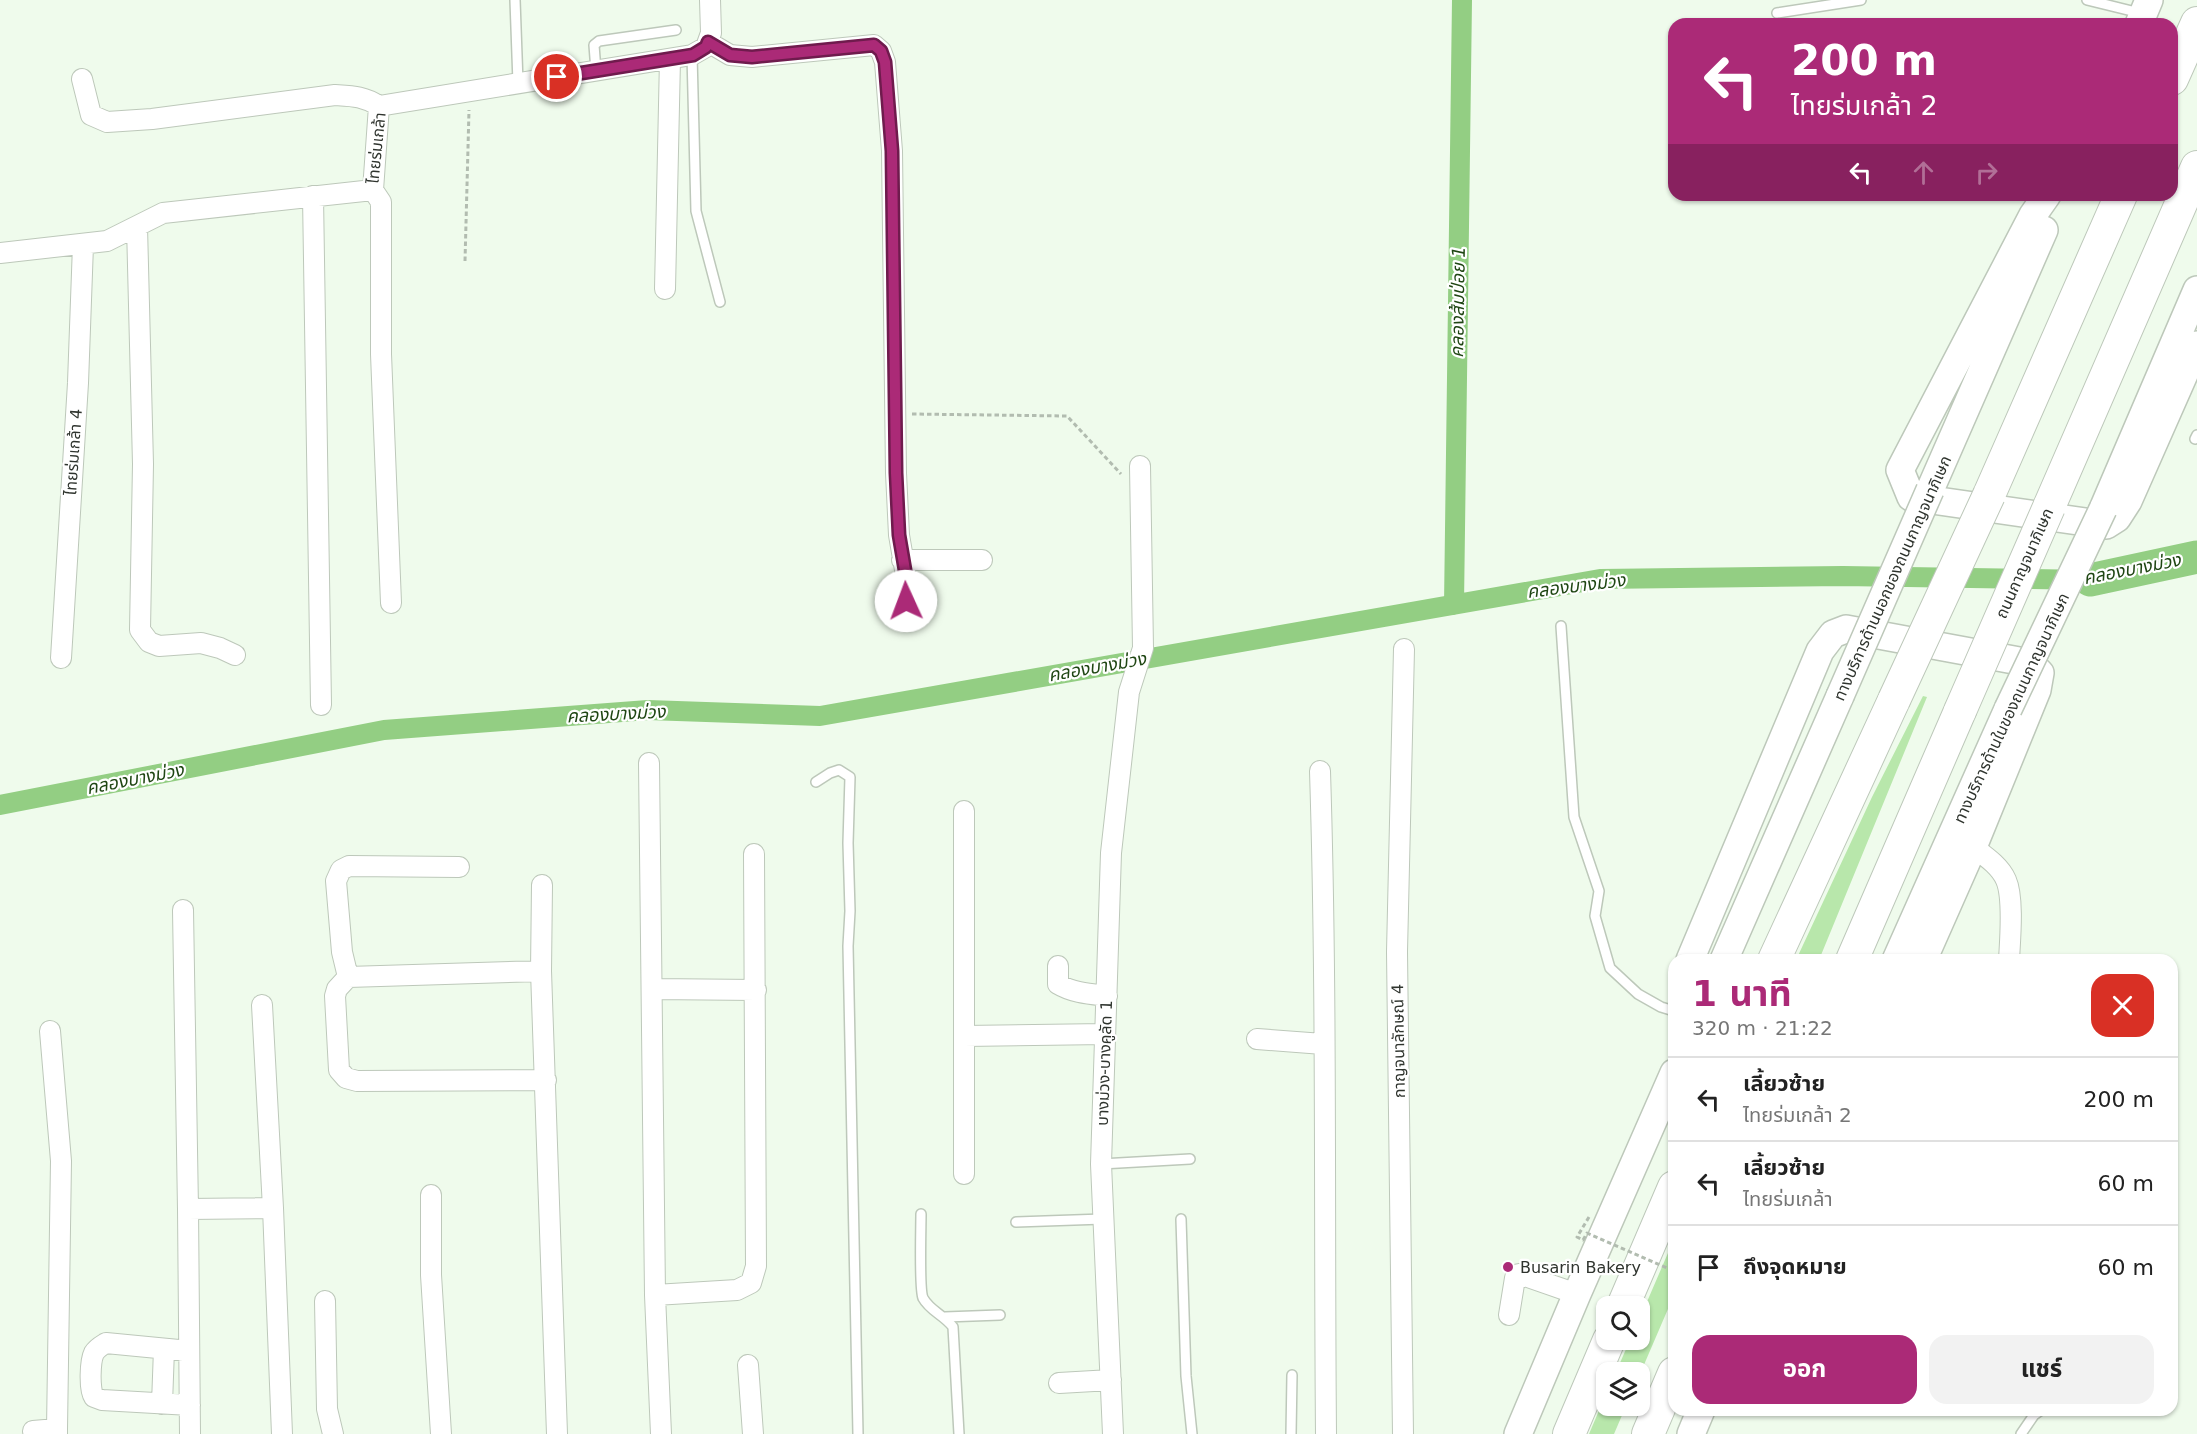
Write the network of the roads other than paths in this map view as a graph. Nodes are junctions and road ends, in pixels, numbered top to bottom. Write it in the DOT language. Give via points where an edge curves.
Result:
graph roads {
  1 [pos="515,0"];
  2 [pos="710,0"];
  3 [pos="1861,0"];
  4 [pos="2087,0"];
  5 [pos="2144,12"];
  6 [pos="1777,13"];
  7 [pos="2197,23"];
  8 [pos="676,30"];
  9 [pos="708,42"];
  10 [pos="693,55"];
  11 [pos="670,59"];
  12 [pos="2178,66"];
  13 [pos="596,71"];
  14 [pos="82,79"];
  15 [pos="518,84"];
  16 [pos="379,106"];
  17 [pos="2197,167"];
  18 [pos="373,190"];
  19 [pos="313,196"];
  20 [pos="2043,201"];
  21 [pos="2057,201"];
  22 [pos="2118,201"];
  23 [pos="137,226"];
  24 [pos="83,245"];
  25 [pos="0,253"];
  26 [pos="665,289"];
  27 [pos="2197,290"];
  28 [pos="720,302"];
  29 [pos="2197,345"];
  30 [pos="1140,466"];
  31 [pos="902,560"];
  32 [pos="982,560"];
  33 [pos="906,601"];
  34 [pos="391,603"];
  35 [pos="1561,626"];
  36 [pos="1404,649"];
  37 [pos="235,655"];
  38 [pos="61,658"];
  39 [pos="321,705"];
  40 [pos="650,763"];
  41 [pos="1320,771"];
  42 [pos="816,782"];
  43 [pos="964,812"];
  44 [pos="1973,846"];
  45 [pos="754,854"];
  46 [pos="459,867"];
  47 [pos="542,885"];
  48 [pos="183,909"];
  49 [pos="1693,954"];
  50 [pos="1727,954"];
  51 [pos="1777,954"];
  52 [pos="1855,954"];
  53 [pos="1899,954"];
  54 [pos="1926,954"];
  55 [pos="2009,954"];
  56 [pos="1058,966"];
  57 [pos="541,971"];
  58 [pos="348,977"];
  59 [pos="653,988"];
  60 [pos="756,990"];
  61 [pos="1107,996"];
  62 [pos="262,1005"];
  63 [pos="1668,1009"];
  64 [pos="50,1031"];
  65 [pos="1105,1034"];
  66 [pos="964,1036"];
  67 [pos="1257,1039"];
  68 [pos="1323,1044"];
  69 [pos="546,1080"];
  70 [pos="1668,1087"];
  71 [pos="1190,1159"];
  72 [pos="1101,1164"];
  73 [pos="964,1174"];
  74 [pos="431,1195"];
  75 [pos="1668,1201"];
  76 [pos="273,1208"];
  77 [pos="188,1209"];
  78 [pos="921,1214"];
  79 [pos="1104,1219"];
  80 [pos="1181,1219"];
  81 [pos="1016,1222"];
  82 [pos="1577,1294"];
  83 [pos="655,1295"];
  84 [pos="1627,1296"];
  85 [pos="325,1301"];
  86 [pos="999,1315"];
  87 [pos="1509,1315"];
  88 [pos="945,1317"];
  89 [pos="164,1349"];
  90 [pos="1605,1350"];
  91 [pos="189,1351"];
  92 [pos="748,1365"];
  93 [pos="1292,1375"];
  94 [pos="1110,1380"];
  95 [pos="1059,1383"];
  96 [pos="1668,1387"];
  97 [pos="162,1404"];
  98 [pos="190,1406"];
  99 [pos="1698,1416"];
  100 [pos="2033,1416"];
  101 [pos="33,1431"];
  102 [pos="57,1432"];
  103 [pos="190,1434"];
  104 [pos="282,1434"];
  105 [pos="333,1434"];
  106 [pos="441,1434"];
  107 [pos="557,1434"];
  108 [pos="661,1434"];
  109 [pos="753,1434"];
  110 [pos="858,1434"];
  111 [pos="959,1434"];
  112 [pos="1113,1434"];
  113 [pos="1192,1434"];
  114 [pos="1291,1434"];
  115 [pos="1326,1434"];
  116 [pos="1403,1434"];
  117 [pos="1518,1434"];
  118 [pos="1569,1434"];
  119 [pos="1648,1434"];
  120 [pos="1691,1434"];
  121 [pos="2021,1434"];
  1 -- 15 [label="lane"];
  2 -- 9 [label="street"];
  3 -- 6 [label="lane"];
  4 -- 5 [label="lane"];
  7 -- 12 [label="highway"];
  8 -- 13 [label="lane" via="599,41 594,45"];
  9 -- 10 [label="street"];
  9 -- 31 [label="street" via="730,55 752,57 874,45 881,51 892,151 895,414"];
  10 -- 11 [label="street, ไทยร่มเกล้า"];
  10 -- 28 [label="lane" via="696,211"];
  11 -- 13 [label="street, ไทยร่มเกล้า"];
  11 -- 26 [label="street"];
  13 -- 15 [label="street, ไทยร่มเกล้า"];
  14 -- 16 [label="street" via="91,115 107,122 335,95 367,98"];
  15 -- 16 [label="street, ไทยร่มเกล้า"];
  16 -- 18 [label="street, ไทยร่มเกล้า"];
  17 -- 52 [label="highway, ถนนกาญจนาภิเษก, bridge"];
  18 -- 19 [label="street, ไทยร่มเกล้า"];
  18 -- 34 [label="street" via="381,202 381,354"];
  19 -- 23 [label="street, ไทยร่มเกล้า" via="162,213"];
  19 -- 39 [label="street"];
  20 -- 29 [label="main road" via="1900,470 1911,497 2106,525 2117,518 2128,501"];
  21 -- 50 [label="main road, ทางบริการด้านนอกของถนนกาญจนาภิเษก, bridge"];
  22 -- 51 [label="highway, bridge" via="1989,495"];
  23 -- 24 [label="street, ไทยร่มเกล้า" via="107,241"];
  23 -- 37 [label="street" via="142,464 140,630 149,642 159,646 201,644"];
  24 -- 25 [label="street, ไทยร่มเกล้า"];
  24 -- 38 [label="street, ไทยร่มเกล้า 4"];
  27 -- 53 [label="main road, ทางบริการด้านในของถนนกาญจนาภิเษก, bridge" via="2103,509"];
  30 -- 61 [label="street, บางม่วง-บางคูลัด 1" via="1143,648 1129,692 1111,853"];
  31 -- 32 [label="street"];
  31 -- 33 [label="street"];
  35 -- 63 [label="lane" via="1574,817 1599,891 1595,916 1610,968 1638,994"];
  36 -- 116 [label="street, กาญจนาลักษณ์ 4" via="1396,952"];
  40 -- 59 [label="street"];
  41 -- 68 [label="street" via="1325,921"];
  42 -- 110 [label="lane" via="840,770 850,777 848,946"];
  43 -- 66 [label="street"];
  44 -- 49 [label="main road" via="2037,690 2040,673 2030,663 1846,628 1833,634 1820,651"];
  44 -- 54 [label="main road"];
  44 -- 55 [label="street" via="2006,880"];
  45 -- 60 [label="street"];
  46 -- 58 [label="street" via="349,866 341,870 336,881"];
  47 -- 57 [label="street"];
  48 -- 77 [label="street"];
  56 -- 61 [label="street" via="1058,984 1064,988"];
  57 -- 58 [label="street"];
  57 -- 69 [label="street"];
  58 -- 69 [label="street" via="335,996 339,1070 346,1078"];
  59 -- 60 [label="street"];
  59 -- 83 [label="street"];
  60 -- 83 [label="street" via="756,1266 751,1283 737,1290"];
  61 -- 65 [label="street, บางม่วง-บางคูลัด 1"];
  62 -- 76 [label="street"];
  64 -- 102 [label="street" via="61,1161"];
  65 -- 66 [label="street"];
  65 -- 72 [label="street, บางม่วง-บางคูลัด 1"];
  66 -- 73 [label="street"];
  67 -- 68 [label="street"];
  68 -- 115 [label="street"];
  69 -- 107 [label="street"];
  70 -- 82 [label="main road"];
  71 -- 72 [label="lane"];
  72 -- 79 [label="street, บางม่วง-บางคูลัด 1"];
  74 -- 106 [label="street"];
  75 -- 84 [label="highway"];
  76 -- 77 [label="street"];
  76 -- 104 [label="street"];
  77 -- 91 [label="street"];
  78 -- 88 [label="lane" via="922,1296 931,1309"];
  79 -- 81 [label="lane"];
  79 -- 94 [label="street, บางม่วง-บางคูลัด 1"];
  80 -- 113 [label="lane" via="1186,1376"];
  82 -- 87 [label="street" via="1519,1274"];
  82 -- 117 [label="main road"];
  83 -- 108 [label="street"];
  85 -- 105 [label="street" via="327,1409"];
  86 -- 88 [label="lane"];
  88 -- 111 [label="lane" via="953,1327"];
  89 -- 91 [label="street"];
  89 -- 97 [label="street"];
  89 -- 97 [label="street" via="106,1343 92,1357 94,1397"];
  90 -- 118 [label="highway"];
  91 -- 98 [label="street"];
  92 -- 109 [label="street"];
  93 -- 114 [label="lane"];
  94 -- 95 [label="street"];
  94 -- 112 [label="street, บางม่วง-บางคูลัด 1"];
  96 -- 119 [label="highway"];
  97 -- 98 [label="street"];
  98 -- 103 [label="street"];
  99 -- 120 [label="main road"];
  100 -- 121 [label="lane"];
  101 -- 102 [label="street"];
}
